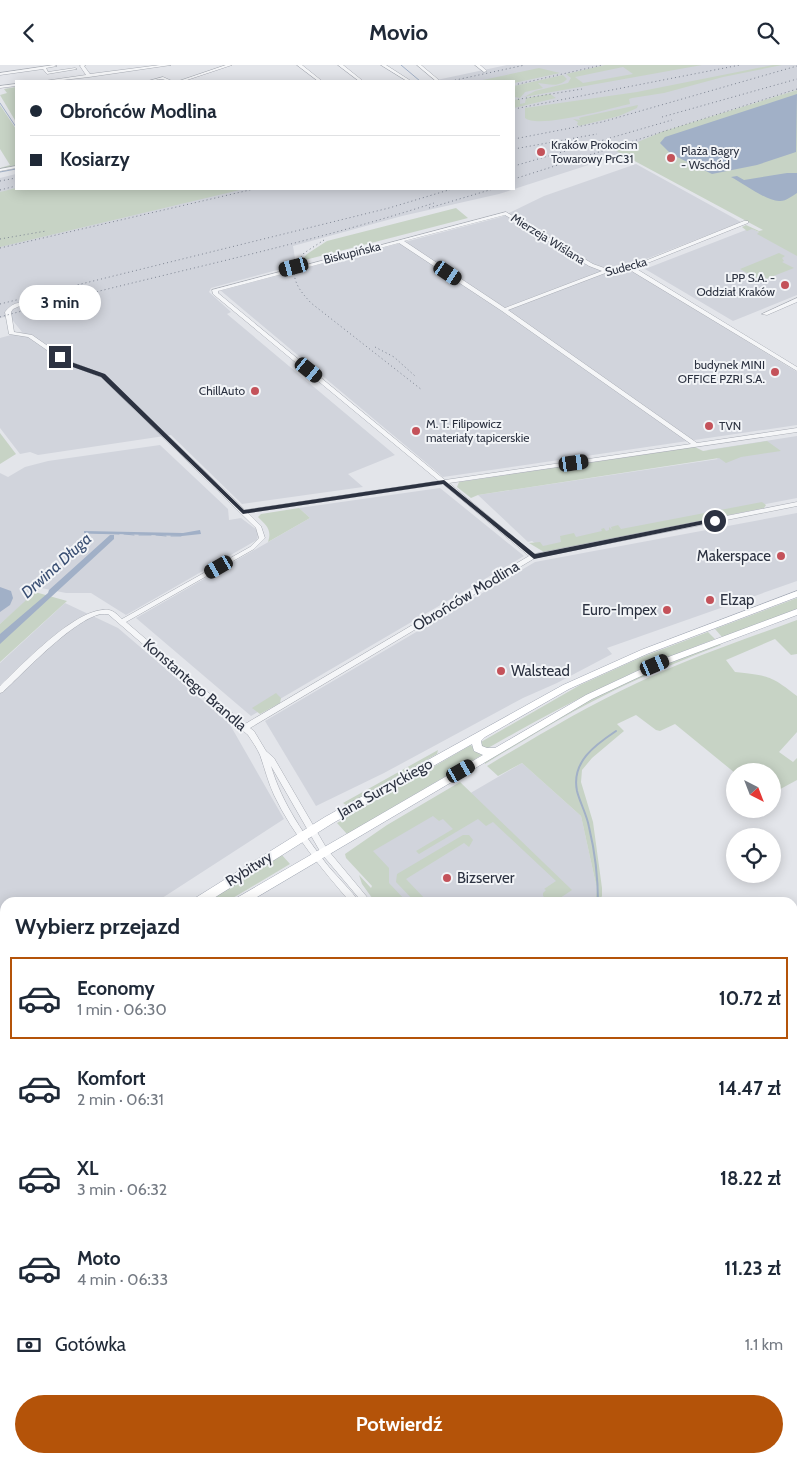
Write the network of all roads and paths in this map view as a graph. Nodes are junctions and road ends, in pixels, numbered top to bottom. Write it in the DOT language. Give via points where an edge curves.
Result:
graph roads {
  1 [pos="84,65"];
  2 [pos="170,65"];
  3 [pos="230,65"];
  4 [pos="299,65"];
  5 [pos="340,65"];
  6 [pos="383,65"];
  7 [pos="419,65"];
  8 [pos="477,65"];
  9 [pos="54,66"];
  10 [pos="44,68"];
  11 [pos="75,69"];
  12 [pos="485,71"];
  13 [pos="0,74"];
  14 [pos="88,76"];
  15 [pos="54,80"];
  16 [pos="90,80"];
  17 [pos="155,80"];
  18 [pos="168,80"];
  19 [pos="184,80"];
  20 [pos="319,80"];
  21 [pos="360,80"];
  22 [pos="407,80"];
  23 [pos="437,80"];
  24 [pos="15,85"];
  25 [pos="1,86"];
  26 [pos="15,167"];
  27 [pos="0,170"];
  28 [pos="746,222"];
  29 [pos="400,241"];
  30 [pos="631,268"];
  31 [pos="607,271"];
  32 [pos="797,300"];
  33 [pos="20,304"];
  34 [pos="504,310"];
  35 [pos="765,314"];
  36 [pos="797,369"];
  37 [pos="797,430"];
  38 [pos="696,445"];
  39 [pos="444,482"];
  40 [pos="797,504"];
  41 [pos="243,512"];
  42 [pos="534,556"];
  43 [pos="797,594"];
  44 [pos="797,612"];
  45 [pos="121,621"];
  46 [pos="0,690"];
  47 [pos="244,727"];
  48 [pos="482,733"];
  49 [pos="497,750"];
  50 [pos="263,753"];
  51 [pos="312,830"];
  52 [pos="302,836"];
  53 [pos="319,854"];
  54 [pos="205,897"];
  55 [pos="248,897"];
  56 [pos="351,897"];
  57 [pos="362,897"];
  1 -- 14 [label="street"];
  2 -- 14 [label="street"];
  3 -- 19 [label="street"];
  4 -- 20 [label="street"];
  5 -- 21 [label="street"];
  6 -- 22 [label="street"];
  7 -- 23 [label="street"];
  8 -- 12 [label="street"];
  9 -- 10 [label="street"];
  10 -- 11 [label="street" via="47,73"];
  10 -- 13 [label="street"];
  14 -- 15 [label="street"];
  14 -- 16 [label="street"];
  17 -- 18 [label="street"];
  24 -- 25 [label="street"];
  26 -- 27 [label="street"];
  28 -- 30 [label="street, Sudecka"];
  29 -- 31 [label="street, Mierzeja Wiślana" via="506,213 591,265"];
  29 -- 34 [label="street, Biskupińska"];
  29 -- 39 [label="street, Biskupińska" via="227,285 215,293"];
  30 -- 31 [label="street, Sudecka"];
  30 -- 36 [label="street"];
  31 -- 34 [label="street, Sudecka"];
  32 -- 35 [label="street"];
  33 -- 41 [label="street" via="8,312 11,333 30,336 69,363 103,376"];
  34 -- 38 [label="street, Biskupińska"];
  37 -- 38 [label="street"];
  38 -- 39 [label="street"];
  39 -- 41 [label="street"];
  39 -- 42 [label="street, Biskupińska"];
  40 -- 42 [label="street, Obrońców Modlina"];
  41 -- 45 [label="street" via="259,527 262,538 252,548"];
  42 -- 47 [label="street, Obrońców Modlina"];
  43 -- 48 [label="main road, Jana Surzyckiego" via="611,666"];
  44 -- 49 [label="main road, Jana Surzyckiego" via="633,675"];
  45 -- 46 [label="street, Konstantego Brandla" via="106,611 95,613 60,634"];
  45 -- 47 [label="street, Konstantego Brandla"];
  47 -- 50 [label="street, Konstantego Brandla"];
  48 -- 49 [label="main road" via="476,740 477,748 486,752"];
  48 -- 51 [label="main road, Jana Surzyckiego"];
  49 -- 53 [label="main road, Jana Surzyckiego"];
  50 -- 51 [label="street, Konstantego Brandla" via="271,760"];
  50 -- 52 [label="street, Konstantego Brandla" via="280,800"];
  51 -- 52 [label="main road, Jana Surzyckiego"];
  51 -- 53 [label="street, Konstantego Brandla"];
  52 -- 53 [label="street, Konstantego Brandla"];
  52 -- 54 [label="main road, Rybitwy"];
  53 -- 55 [label="main road, Rybitwy"];
  53 -- 56 [label="street"];
  53 -- 57 [label="street"];
}
